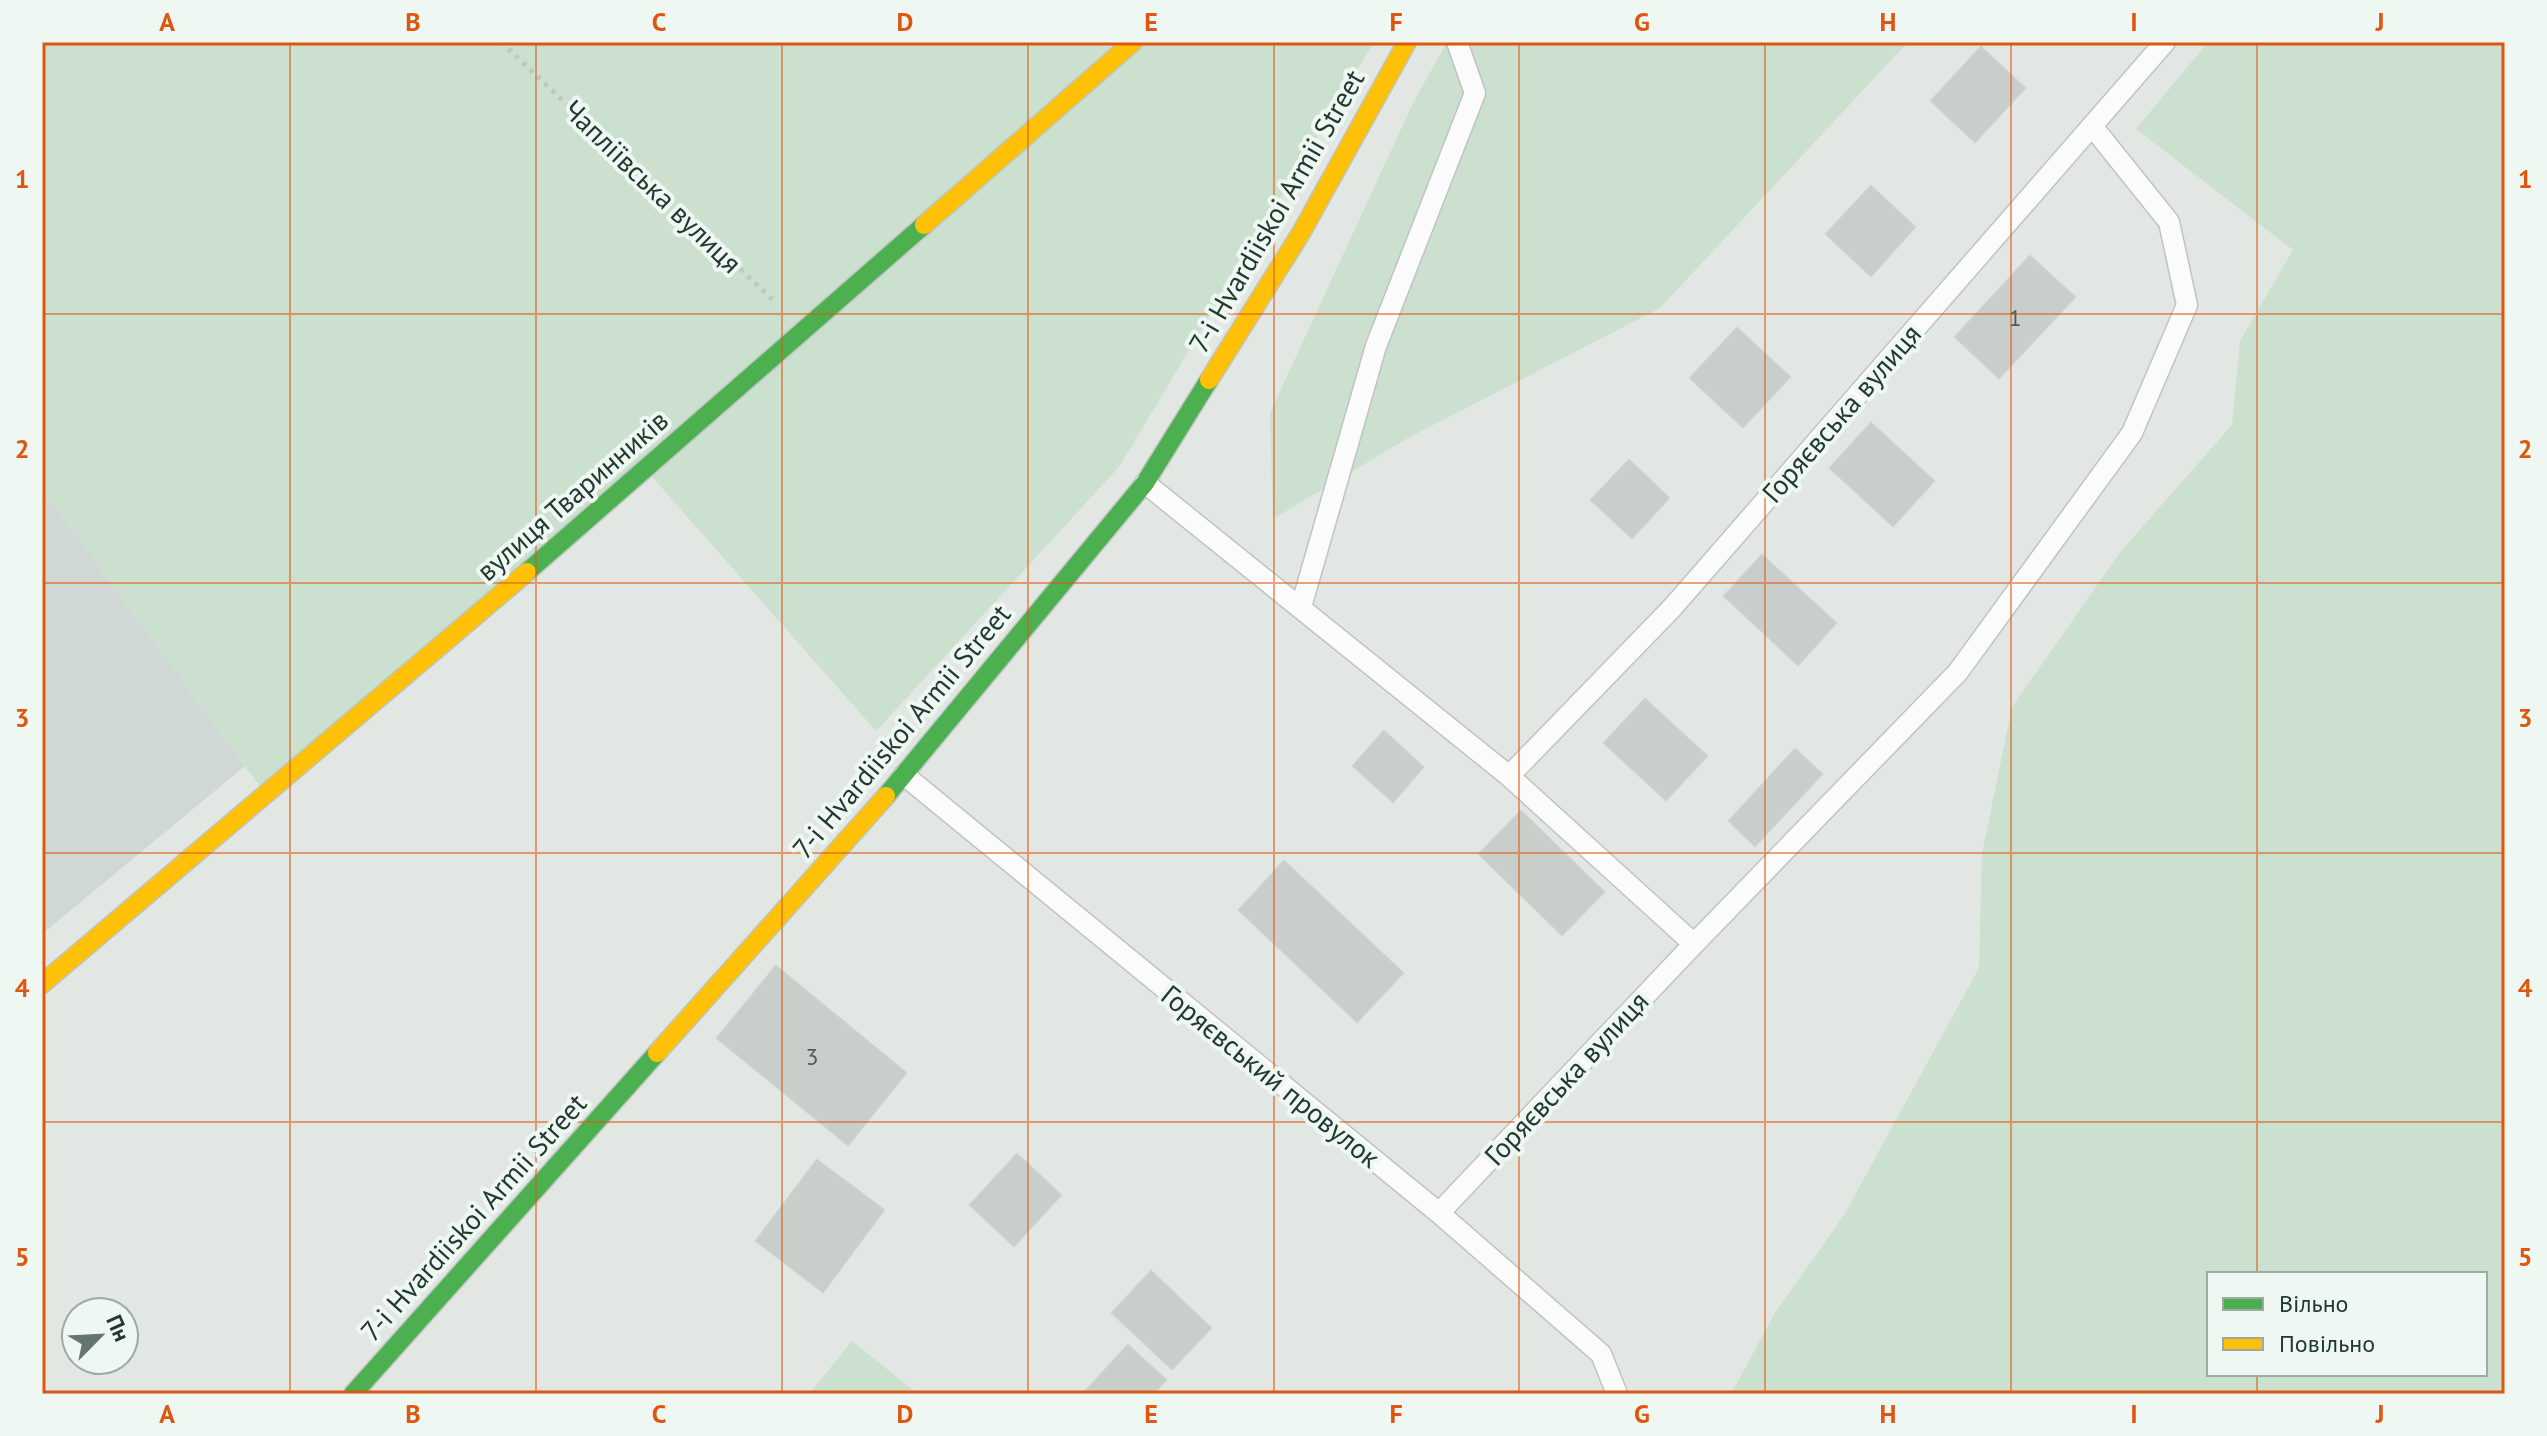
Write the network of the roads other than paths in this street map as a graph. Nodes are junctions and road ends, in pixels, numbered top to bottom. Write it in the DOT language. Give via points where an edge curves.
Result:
graph roads {
  1 [pos="1133,42"];
  2 [pos="1407,42"];
  3 [pos="1457,42"];
  4 [pos="2165,42"];
  5 [pos="2092,126"];
  6 [pos="1145,483"];
  7 [pos="1301,607"];
  8 [pos="904,775"];
  9 [pos="1509,776"];
  10 [pos="1694,944"];
  11 [pos="42,984"];
  12 [pos="1439,1213"];
  13 [pos="353,1394"];
  14 [pos="1617,1394"];
  1 -- 11 [label="street, вулиця Тваринників" via="562,543"];
  2 -- 6 [label="street, 7-i Hvardiiskoi Armii Street" via="1301,233"];
  3 -- 7 [label="lane" via="1475,93 1376,346"];
  4 -- 5 [label="lane, Горяєвська вулиця"];
  5 -- 9 [label="lane, Горяєвська вулиця" via="1672,608"];
  5 -- 10 [label="lane, Горяєвська вулиця" via="2169,222 2187,305 2132,433 1958,672"];
  6 -- 7 [label="lane"];
  6 -- 8 [label="street, 7-i Hvardiiskoi Armii Street"];
  7 -- 9 [label="lane"];
  8 -- 12 [label="lane, Горяєвський провулок"];
  8 -- 13 [label="street, 7-i Hvardiiskoi Armii Street"];
  9 -- 10 [label="lane"];
  10 -- 12 [label="lane, Горяєвська вулиця"];
  12 -- 14 [label="lane, Горяєвський провулок" via="1601,1354"];
}
